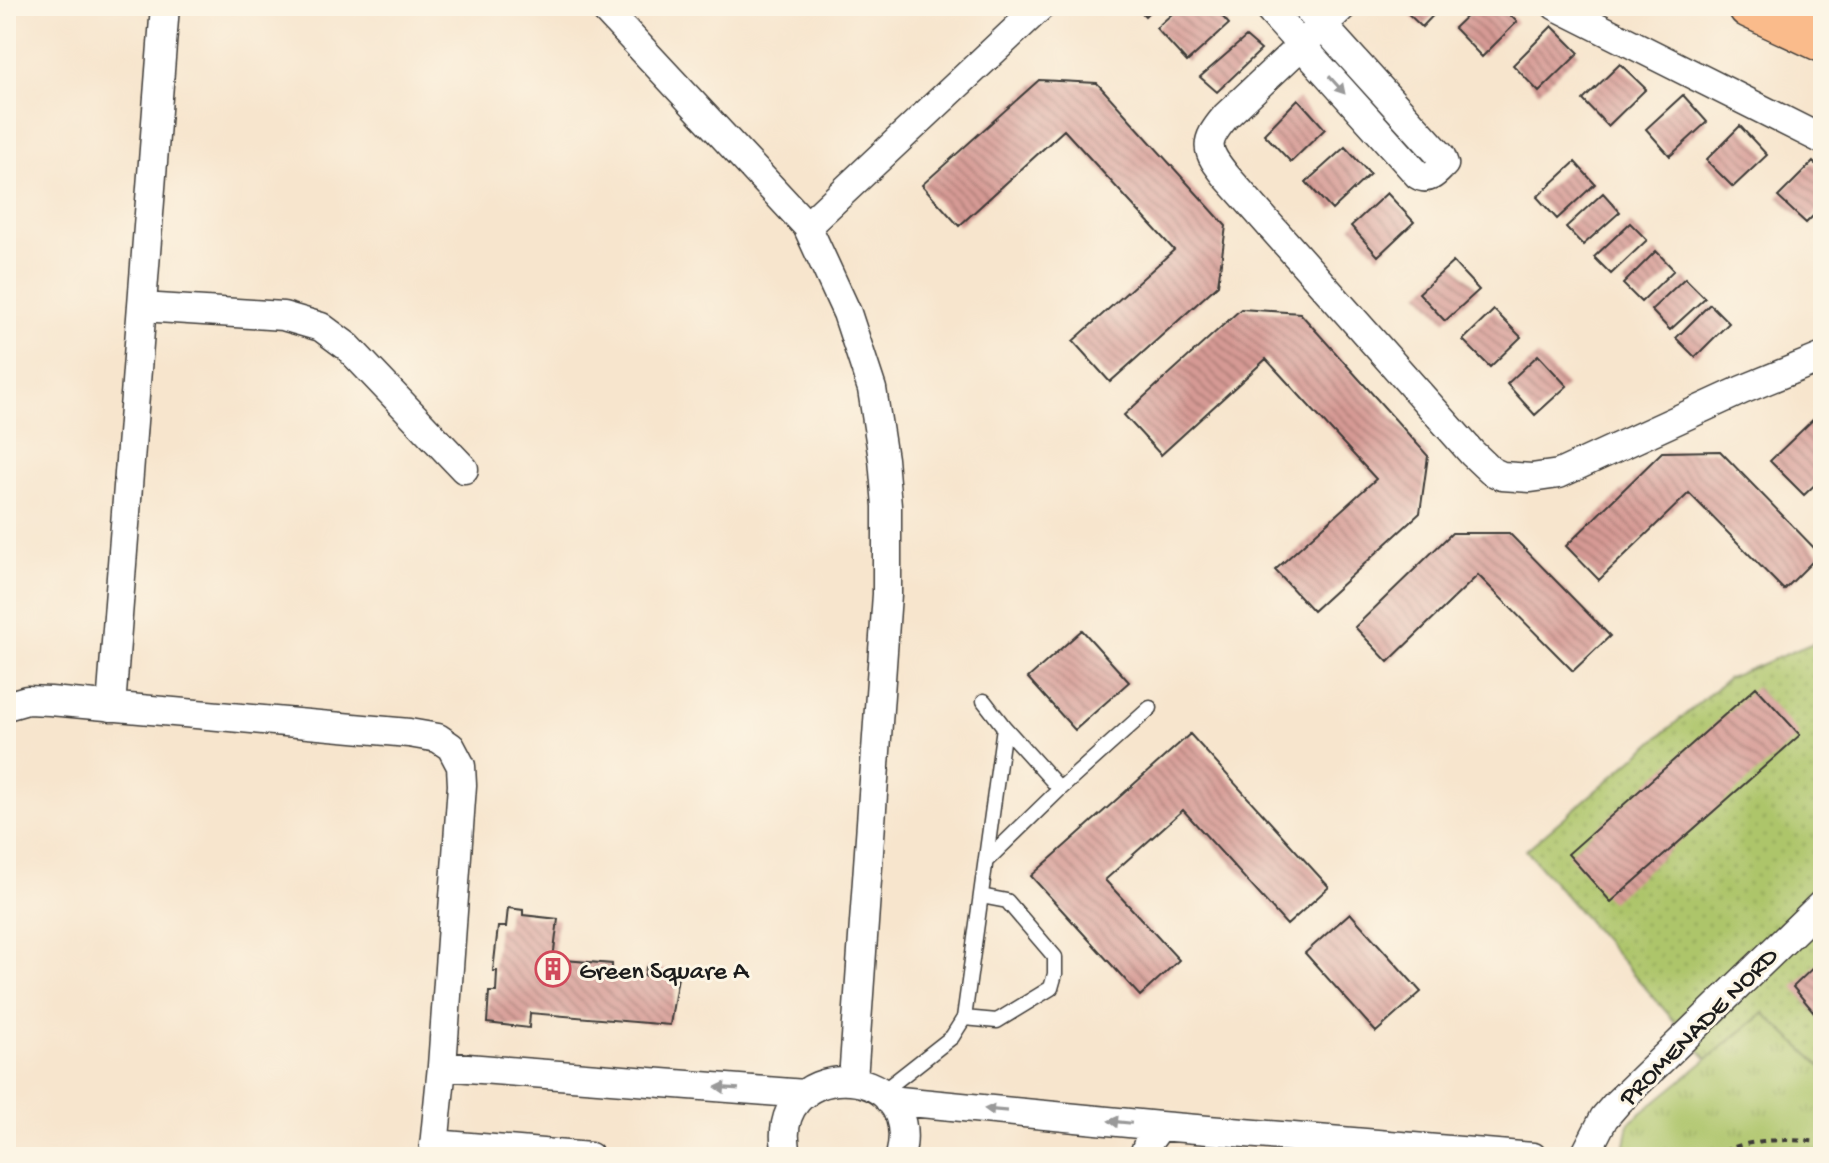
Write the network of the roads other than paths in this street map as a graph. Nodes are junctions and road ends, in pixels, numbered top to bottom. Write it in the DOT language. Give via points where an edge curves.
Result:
graph roads {
  1 [pos="165,6"];
  2 [pos="602,6"];
  3 [pos="1041,6"];
  4 [pos="1266,6"];
  5 [pos="1556,6"];
  6 [pos="1750,6"];
  7 [pos="1324,13"];
  8 [pos="1823,40"];
  9 [pos="1301,45"];
  10 [pos="1823,140"];
  11 [pos="807,226"];
  12 [pos="142,307"];
  13 [pos="1823,357"];
  14 [pos="464,469"];
  15 [pos="984,701"];
  16 [pos="6,706"];
  17 [pos="111,707"];
  18 [pos="1150,708"];
  19 [pos="1004,727"];
  20 [pos="1060,789"];
  21 [pos="986,861"];
  22 [pos="981,896"];
  23 [pos="1823,903"];
  24 [pos="964,1018"];
  25 [pos="442,1066"];
  26 [pos="853,1080"];
  27 [pos="805,1094"];
  28 [pos="885,1096"];
  29 [pos="1160,1126"];
  30 [pos="1231,1131"];
  31 [pos="433,1151"];
  32 [pos="590,1157"];
  33 [pos="788,1157"];
  34 [pos="900,1157"];
  35 [pos="1143,1157"];
  36 [pos="1243,1157"];
  37 [pos="1533,1157"];
  38 [pos="1584,1157"];
  1 -- 12 [label="street"];
  2 -- 11 [label="street"];
  3 -- 11 [label="street"];
  4 -- 9 [label="street"];
  5 -- 10 [label="street"];
  6 -- 8 [label="highway"];
  7 -- 9 [label="street"];
  9 -- 7 [label="street, one-way" via="1418,175 1426,177 1444,164"];
  9 -- 13 [label="street" via="1212,132 1211,158 1491,471 1516,478 1559,474"];
  11 -- 26 [label="street" via="866,367 887,506 887,594"];
  12 -- 14 [label="street" via="283,316 321,327 348,347"];
  12 -- 17 [label="street"];
  15 -- 19 [label="lane"];
  16 -- 17 [label="street" via="27,700"];
  17 -- 25 [label="street" via="409,733 438,738 451,747 461,766 462,785"];
  18 -- 20 [label="lane"];
  19 -- 20 [label="lane"];
  19 -- 21 [label="lane"];
  20 -- 21 [label="lane"];
  21 -- 22 [label="lane"];
  22 -- 24 [label="lane"];
  22 -- 24 [label="lane" via="1007,901 1055,957 1055,974 1051,988 997,1021"];
  23 -- 38 [label="street, PROMENADE NORD" via="1617,1103"];
  24 -- 28 [label="lane" via="952,1037"];
  27 -- 25 [label="street, one-way"];
  25 -- 31 [label="street"];
  26 -- 27 [label="street" via="822,1083"];
  26 -- 28 [label="street"];
  27 -- 33 [label="street" via="787,1122"];
  29 -- 28 [label="street, one-way"];
  28 -- 34 [label="street" via="903,1127"];
  29 -- 30 [label="street"];
  29 -- 35 [label="street"];
  30 -- 36 [label="street"];
  30 -- 37 [label="street"];
  31 -- 32 [label="street"];
}
